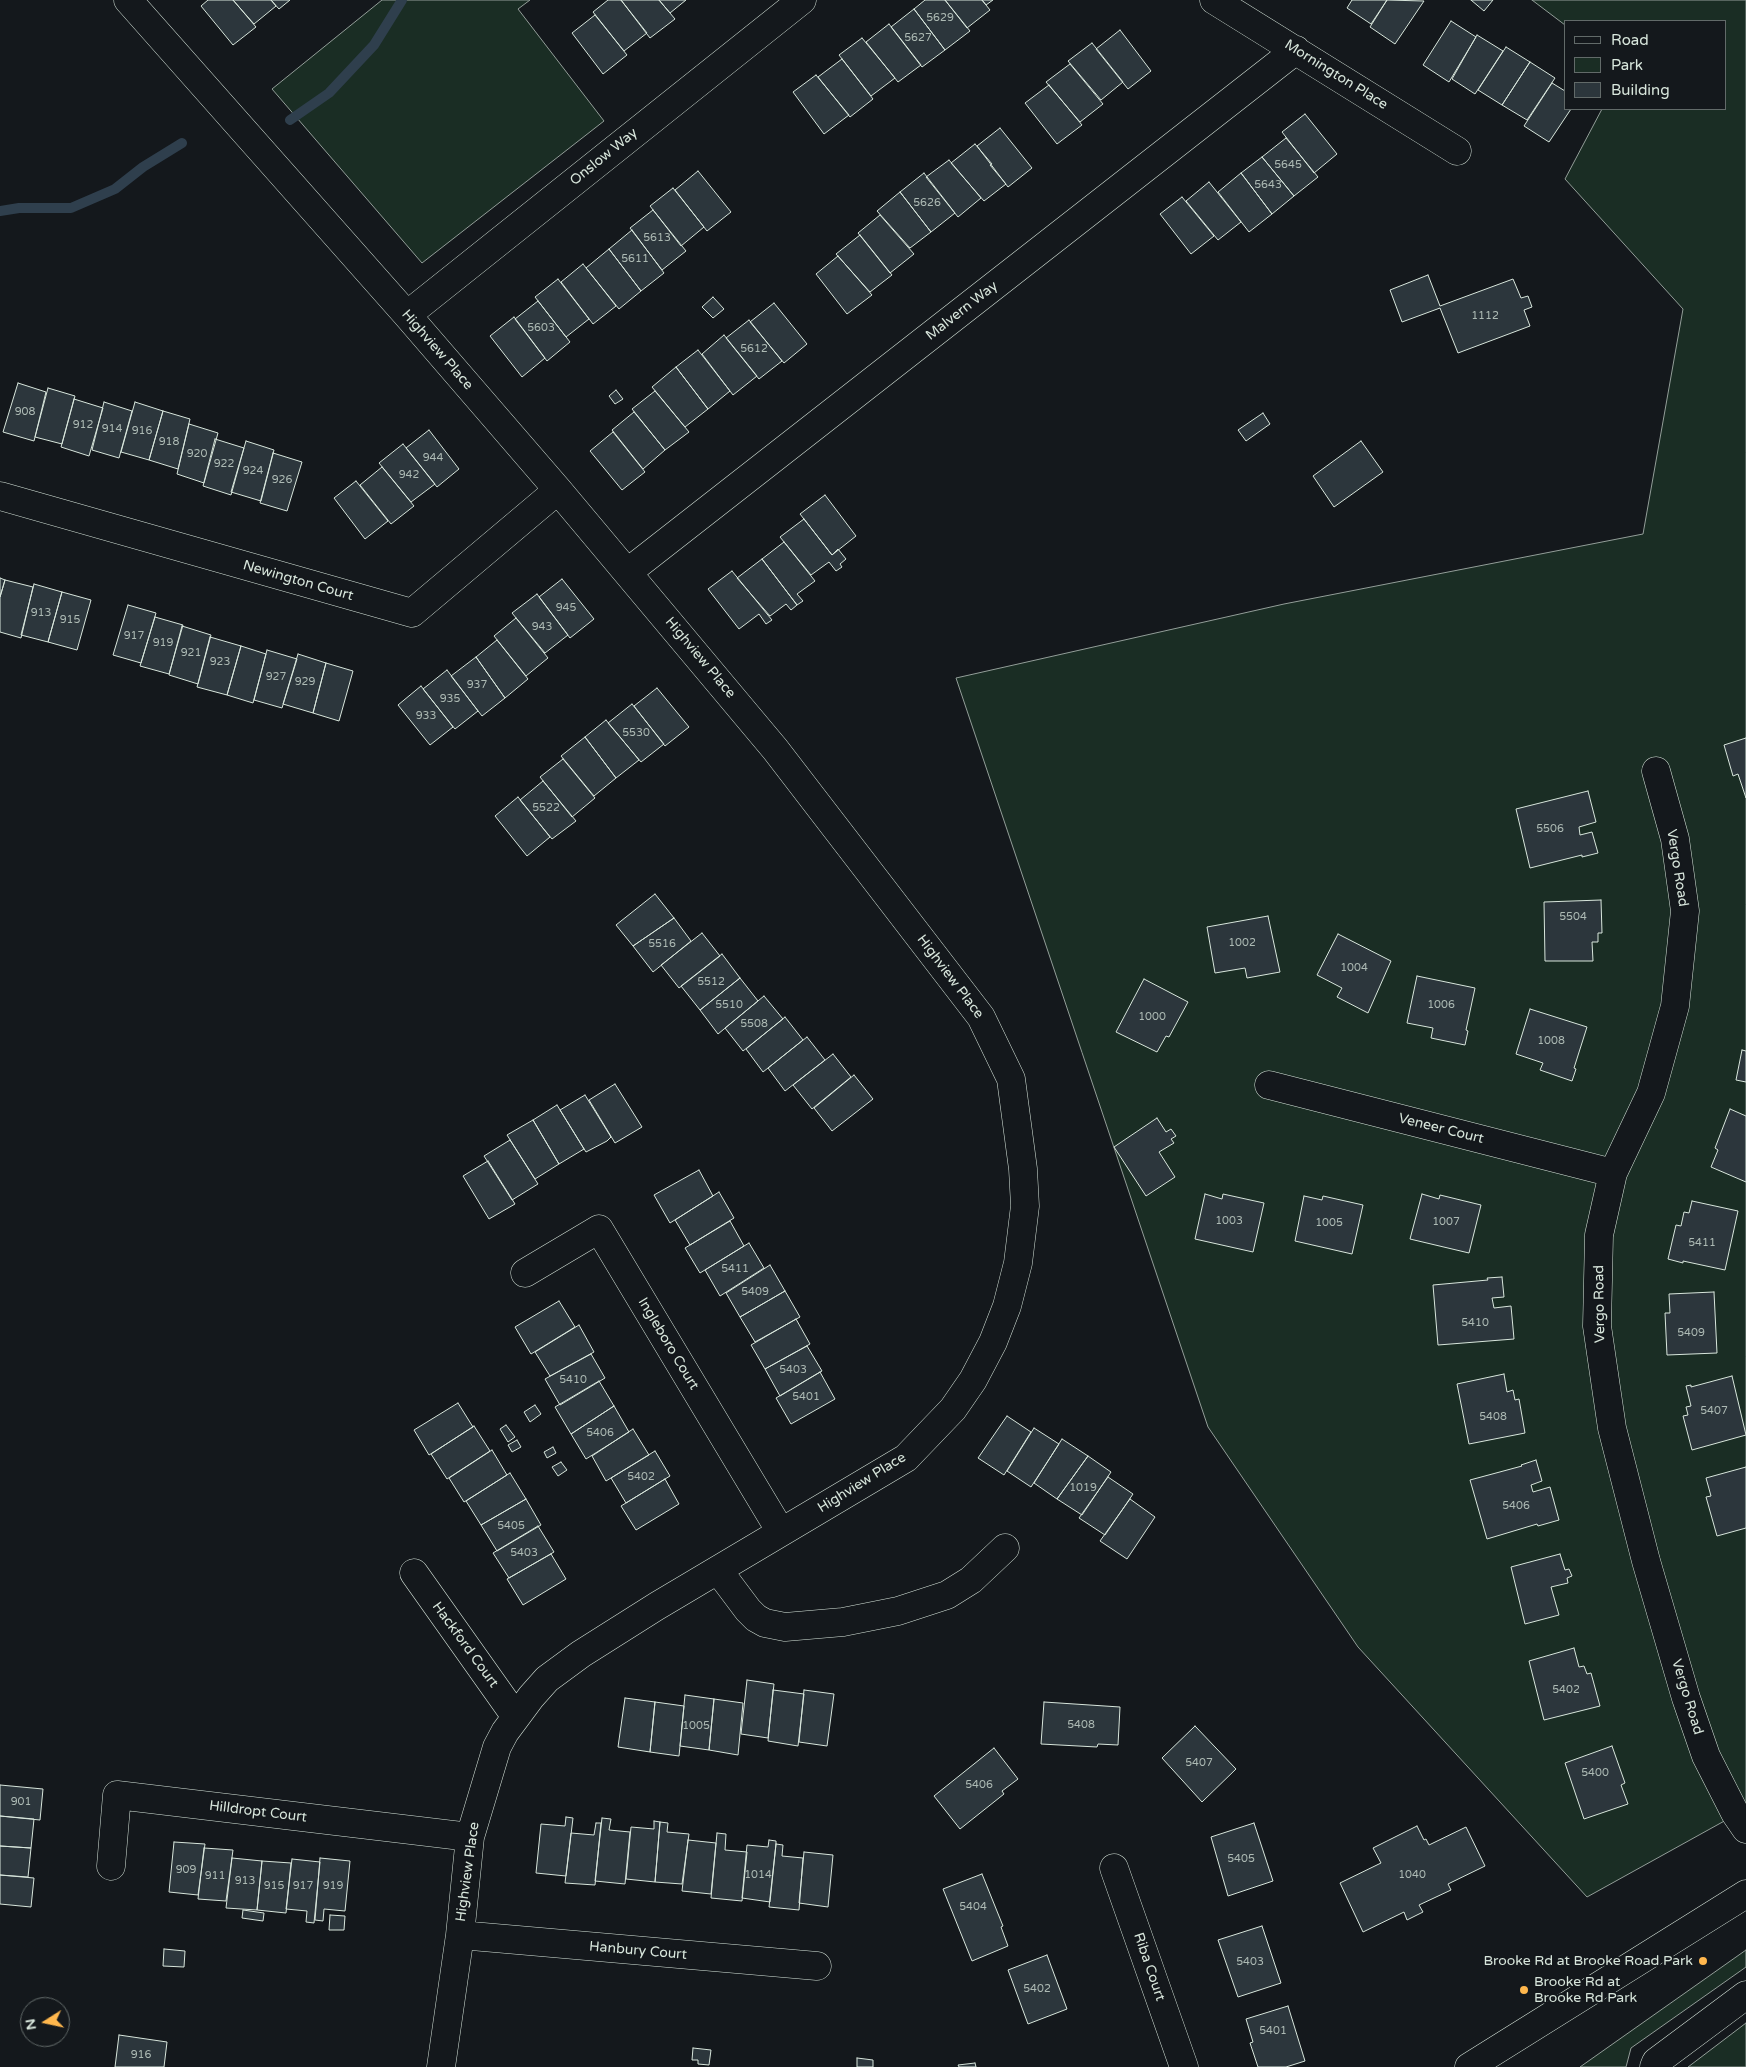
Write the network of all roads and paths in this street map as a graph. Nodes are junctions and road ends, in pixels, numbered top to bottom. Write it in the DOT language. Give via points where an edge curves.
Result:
graph roads {
  1 [pos="128,0"];
  2 [pos="802,0"];
  3 [pos="1214,0"];
  4 [pos="1296,50"];
  5 [pos="1457,151"];
  6 [pos="407,315"];
  7 [pos="558,490"];
  8 [pos="0,496"];
  9 [pos="628,572"];
  10 [pos="1656,771"];
  11 [pos="1269,1085"];
  12 [pos="1613,1172"];
  13 [pos="525,1273"];
  14 [pos="781,1532"];
  15 [pos="1005,1548"];
  16 [pos="718,1570"];
  17 [pos="414,1574"];
  18 [pos="516,1716"];
  19 [pos="1746,1829"];
  20 [pos="470,1837"];
  21 [pos="111,1866"];
  22 [pos="1114,1868"];
  23 [pos="1746,1894"];
  24 [pos="460,1935"];
  25 [pos="817,1966"];
  26 [pos="1746,1996"];
  27 [pos="441,2067"];
  28 [pos="1184,2067"];
  29 [pos="1469,2067"];
  30 [pos="1654,2067"];
  1 -- 6 [label="street, Highview Place"];
  2 -- 6 [label="street, Onslow Way"];
  3 -- 4 [label="street, Mornington Place"];
  4 -- 5 [label="street, Mornington Place"];
  4 -- 9 [label="street, Malvern Way"];
  6 -- 7 [label="street, Highview Place"];
  7 -- 8 [label="street, Newington Court" via="412,613"];
  7 -- 9 [label="street, Highview Place"];
  9 -- 14 [label="street, Highview Place" via="775,749 981,1017 1011,1079 1025,1206 1018,1263 994,1342 953,1409 906,1458"];
  10 -- 12 [label="street, Vergo Road" via="1674,839 1685,910 1675,1006 1651,1093"];
  11 -- 12 [label="street, Veneer Court"];
  12 -- 19 [label="street, Vergo Road" via="1600,1235 1597,1326 1612,1428 1646,1561 1689,1707 1706,1756"];
  13 -- 14 [label="street, Ingleboro Court" via="599,1229"];
  14 -- 16 [label="street, Highview Place"];
  15 -- 16 [label="street" via="970,1580 947,1595 898,1611 843,1622 784,1627 756,1618"];
  16 -- 18 [label="street, Highview Place" via="589,1649 547,1679"];
  17 -- 18 [label="street, Hackford Court"];
  18 -- 20 [label="street, Highview Place" via="497,1747"];
  20 -- 21 [label="street, Hilldropt Court" via="117,1796"];
  20 -- 24 [label="street, Highview Place"];
  22 -- 28 [label="street, Riba Court"];
  23 -- 29 [label="street"];
  24 -- 25 [label="street, Hanbury Court"];
  24 -- 27 [label="street, Highview Place"];
  26 -- 30 [label="street" via="1656,2062"];
}
